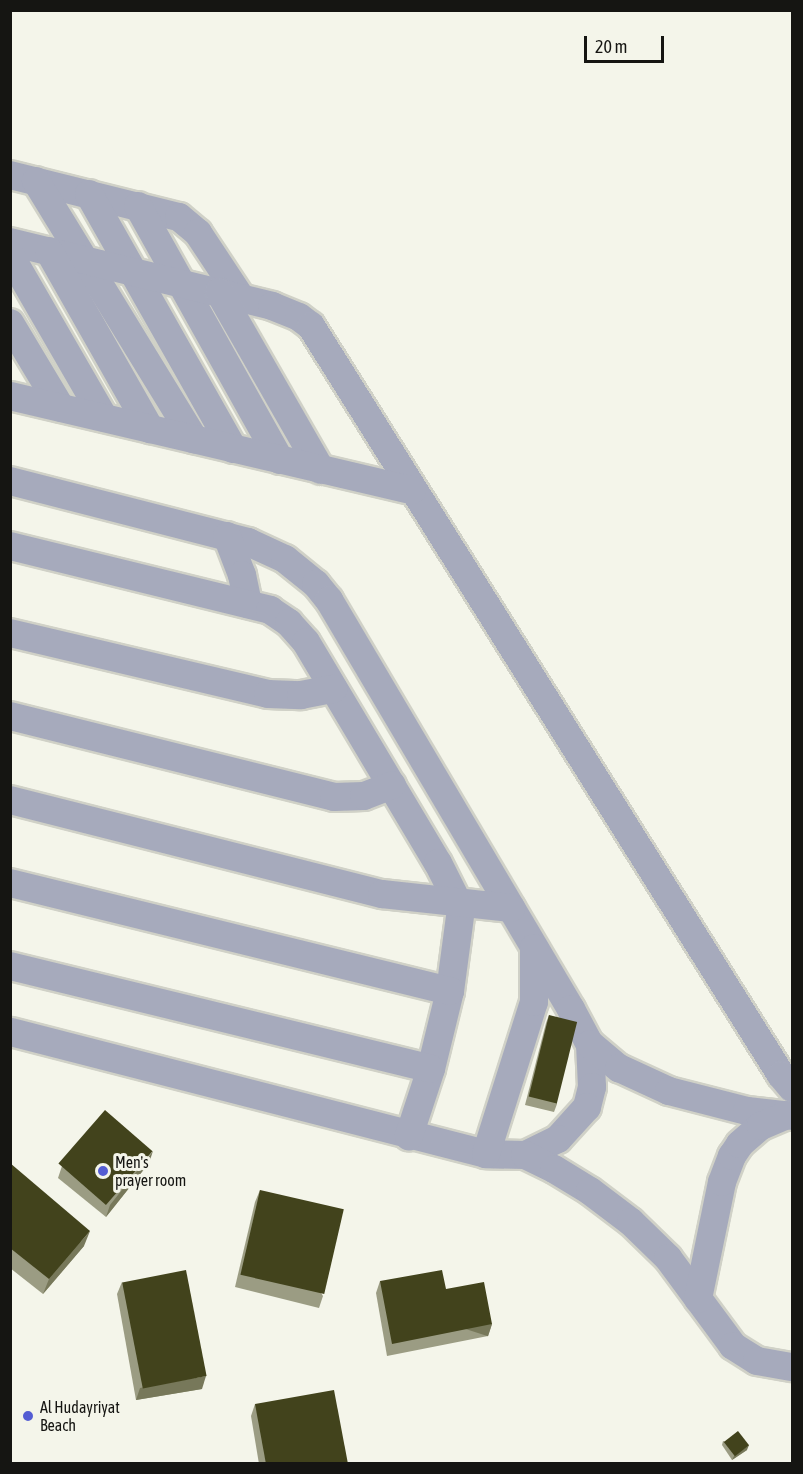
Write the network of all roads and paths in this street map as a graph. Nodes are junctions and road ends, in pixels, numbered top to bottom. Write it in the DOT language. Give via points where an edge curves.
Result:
graph roads {
  1 [pos="23,178"];
  2 [pos="89,194"];
  3 [pos="138,206"];
  4 [pos="13,242"];
  5 [pos="49,252"];
  6 [pos="85,260"];
  7 [pos="133,272"];
  8 [pos="180,283"];
  9 [pos="230,295"];
  10 [pos="10,323"];
  11 [pos="13,393"];
  12 [pos="61,408"];
  13 [pos="104,418"];
  14 [pos="150,429"];
  15 [pos="194,440"];
  16 [pos="233,449"];
  17 [pos="280,460"];
  18 [pos="321,470"];
  19 [pos="10,481"];
  20 [pos="412,490"];
  21 [pos="227,536"];
  22 [pos="10,546"];
  23 [pos="248,604"];
  24 [pos="10,633"];
  25 [pos="333,689"];
  26 [pos="10,716"];
  27 [pos="392,785"];
  28 [pos="10,800"];
  29 [pos="10,884"];
  30 [pos="457,900"];
  31 [pos="511,908"];
  32 [pos="534,947"];
  33 [pos="10,966"];
  34 [pos="450,991"];
  35 [pos="13,1034"];
  36 [pos="590,1044"];
  37 [pos="431,1069"];
  38 [pos="792,1088"];
  39 [pos="790,1116"];
  40 [pos="409,1136"];
  41 [pos="486,1154"];
  42 [pos="525,1155"];
  43 [pos="698,1299"];
  44 [pos="792,1367"];
  1 -- 2 [label="street"];
  1 -- 6 [label="street"];
  2 -- 3 [label="street"];
  2 -- 7 [label="street"];
  3 -- 8 [label="street"];
  3 -- 9 [label="street" via="179,217 190,224"];
  4 -- 5 [label="street"];
  4 -- 13 [label="street"];
  5 -- 6 [label="street"];
  5 -- 14 [label="street"];
  6 -- 7 [label="street"];
  6 -- 15 [label="street"];
  7 -- 8 [label="street"];
  7 -- 16 [label="street"];
  8 -- 9 [label="street"];
  8 -- 17 [label="street"];
  9 -- 18 [label="street"];
  9 -- 20 [label="street" via="286,310 310,326"];
  10 -- 12 [label="street"];
  11 -- 12 [label="street"];
  12 -- 13 [label="street"];
  13 -- 14 [label="street"];
  14 -- 15 [label="street"];
  15 -- 16 [label="street"];
  16 -- 17 [label="street"];
  17 -- 18 [label="street"];
  18 -- 20 [label="street"];
  19 -- 21 [label="street"];
  20 -- 38 [label="street"];
  21 -- 23 [label="street"];
  21 -- 31 [label="street" via="285,559 302,570 329,600"];
  22 -- 23 [label="street"];
  23 -- 25 [label="street" via="270,610 290,622"];
  24 -- 25 [label="street" via="268,694 301,695"];
  25 -- 27 [label="street"];
  26 -- 27 [label="street" via="334,797 364,796"];
  27 -- 30 [label="street"];
  28 -- 30 [label="street" via="382,894"];
  29 -- 34 [label="street"];
  30 -- 31 [label="street"];
  30 -- 34 [label="street" via="461,909"];
  31 -- 32 [label="street"];
  32 -- 36 [label="street"];
  32 -- 41 [label="street" via="534,1002"];
  33 -- 37 [label="street"];
  34 -- 37 [label="street"];
  35 -- 40 [label="street"];
  36 -- 39 [label="street" via="619,1068 669,1091 747,1111"];
  36 -- 42 [label="street" via="592,1087 586,1107 558,1138"];
  37 -- 40 [label="street"];
  39 -- 43 [label="street" via="761,1126 732,1156 722,1182"];
  40 -- 41 [label="street"];
  41 -- 42 [label="street"];
  42 -- 43 [label="street" via="590,1191 631,1222 668,1258"];
  43 -- 44 [label="street" via="733,1346 757,1361"];
}
